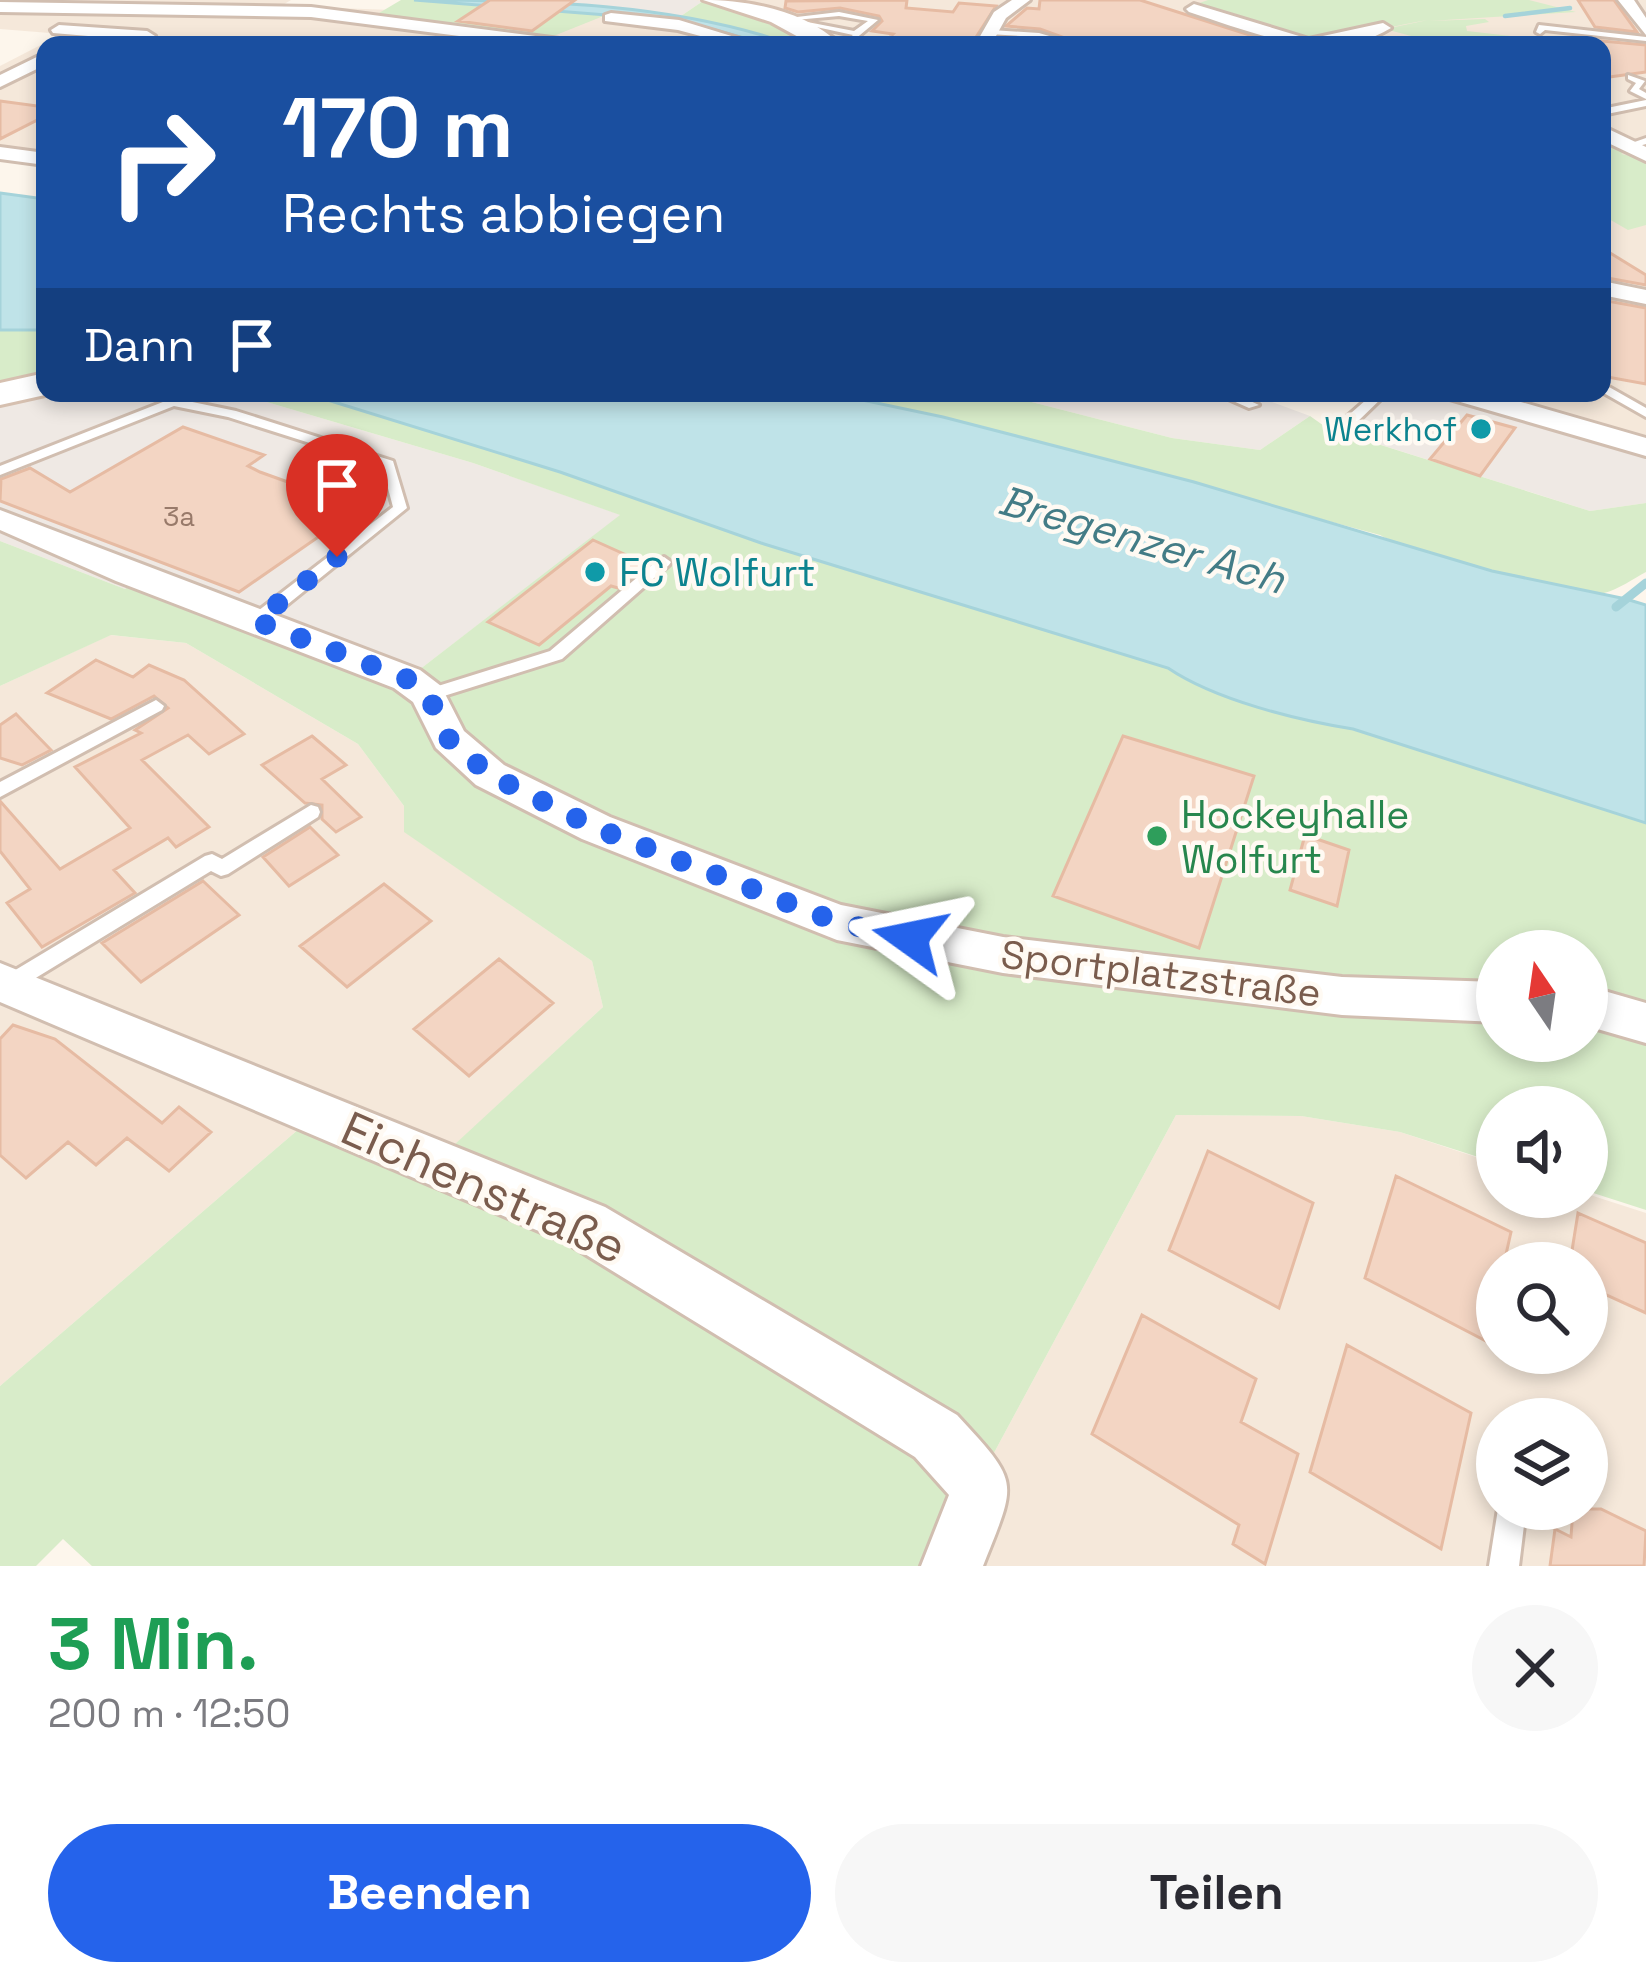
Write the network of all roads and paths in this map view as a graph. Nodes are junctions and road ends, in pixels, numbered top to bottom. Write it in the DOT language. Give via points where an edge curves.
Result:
graph roads {
  1 [pos="1022,0"];
  2 [pos="1626,0"];
  3 [pos="722,1"];
  4 [pos="0,8"];
  5 [pos="1194,9"];
  6 [pos="610,18"];
  7 [pos="788,21"];
  8 [pos="1383,28"];
  9 [pos="1644,28"];
  10 [pos="47,29"];
  11 [pos="1540,32"];
  12 [pos="856,33"];
  13 [pos="147,36"];
  14 [pos="492,36"];
  15 [pos="723,36"];
  16 [pos="814,36"];
  17 [pos="858,36"];
  18 [pos="988,36"];
  19 [pos="1280,36"];
  20 [pos="1348,36"];
  21 [pos="36,63"];
  22 [pos="1631,77"];
  23 [pos="0,82"];
  24 [pos="1646,100"];
  25 [pos="1611,110"];
  26 [pos="1611,136"];
  27 [pos="1640,147"];
  28 [pos="1611,290"];
  29 [pos="1646,296"];
  30 [pos="36,386"];
  31 [pos="1611,392"];
  32 [pos="0,394"];
  33 [pos="1245,402"];
  34 [pos="1371,402"];
  35 [pos="1491,402"];
  36 [pos="1253,405"];
  37 [pos="1646,413"];
  38 [pos="1348,423"];
  39 [pos="1646,447"];
  40 [pos="0,471"];
  41 [pos="0,519"];
  42 [pos="664,562"];
  43 [pos="256,621"];
  44 [pos="428,695"];
  45 [pos="157,706"];
  46 [pos="0,790"];
  47 [pos="311,812"];
  48 [pos="4,983"];
  49 [pos="1476,1001"];
  50 [pos="1608,1012"];
  51 [pos="1646,1023"];
  52 [pos="1509,1530"];
  53 [pos="952,1566"];
  54 [pos="1504,1566"];
  1 -- 18 [label="street"];
  2 -- 9 [label="street"];
  3 -- 7 [label="main road"];
  4 -- 14 [label="street" via="277,10"];
  5 -- 19 [label="street"];
  6 -- 15 [label="street"];
  7 -- 12 [label="lane"];
  7 -- 12 [label="lane" via="839,14 874,20"];
  7 -- 16 [label="main road"];
  8 -- 20 [label="street"];
  9 -- 11 [label="lane"];
  10 -- 13 [label="street"];
  12 -- 17 [label="lane"];
  21 -- 23 [label="street"];
  22 -- 24 [label="lane"];
  24 -- 25 [label="lane"];
  26 -- 27 [label="street"];
  28 -- 29 [label="street"];
  30 -- 32 [label="main road"];
  31 -- 37 [label="lane"];
  33 -- 36 [label="lane"];
  34 -- 38 [label="lane"];
  35 -- 39 [label="street"];
  40 -- 43 [label="lane" via="173,402 388,464 400,508"];
  41 -- 43 [label="street"];
  42 -- 44 [label="lane" via="556,656"];
  43 -- 44 [label="street" via="407,679"];
  44 -- 49 [label="street, Sportplatzstraße" via="449,739 490,775 596,828 837,922 1004,955 1342,996"];
  45 -- 46 [label="lane"];
  47 -- 48 [label="lane"];
  48 -- 53 [label="street, Eichenstraße" via="586,1225 889,1407 936,1436 980,1484"];
  50 -- 51 [label="street"];
  52 -- 54 [label="lane"];
}
